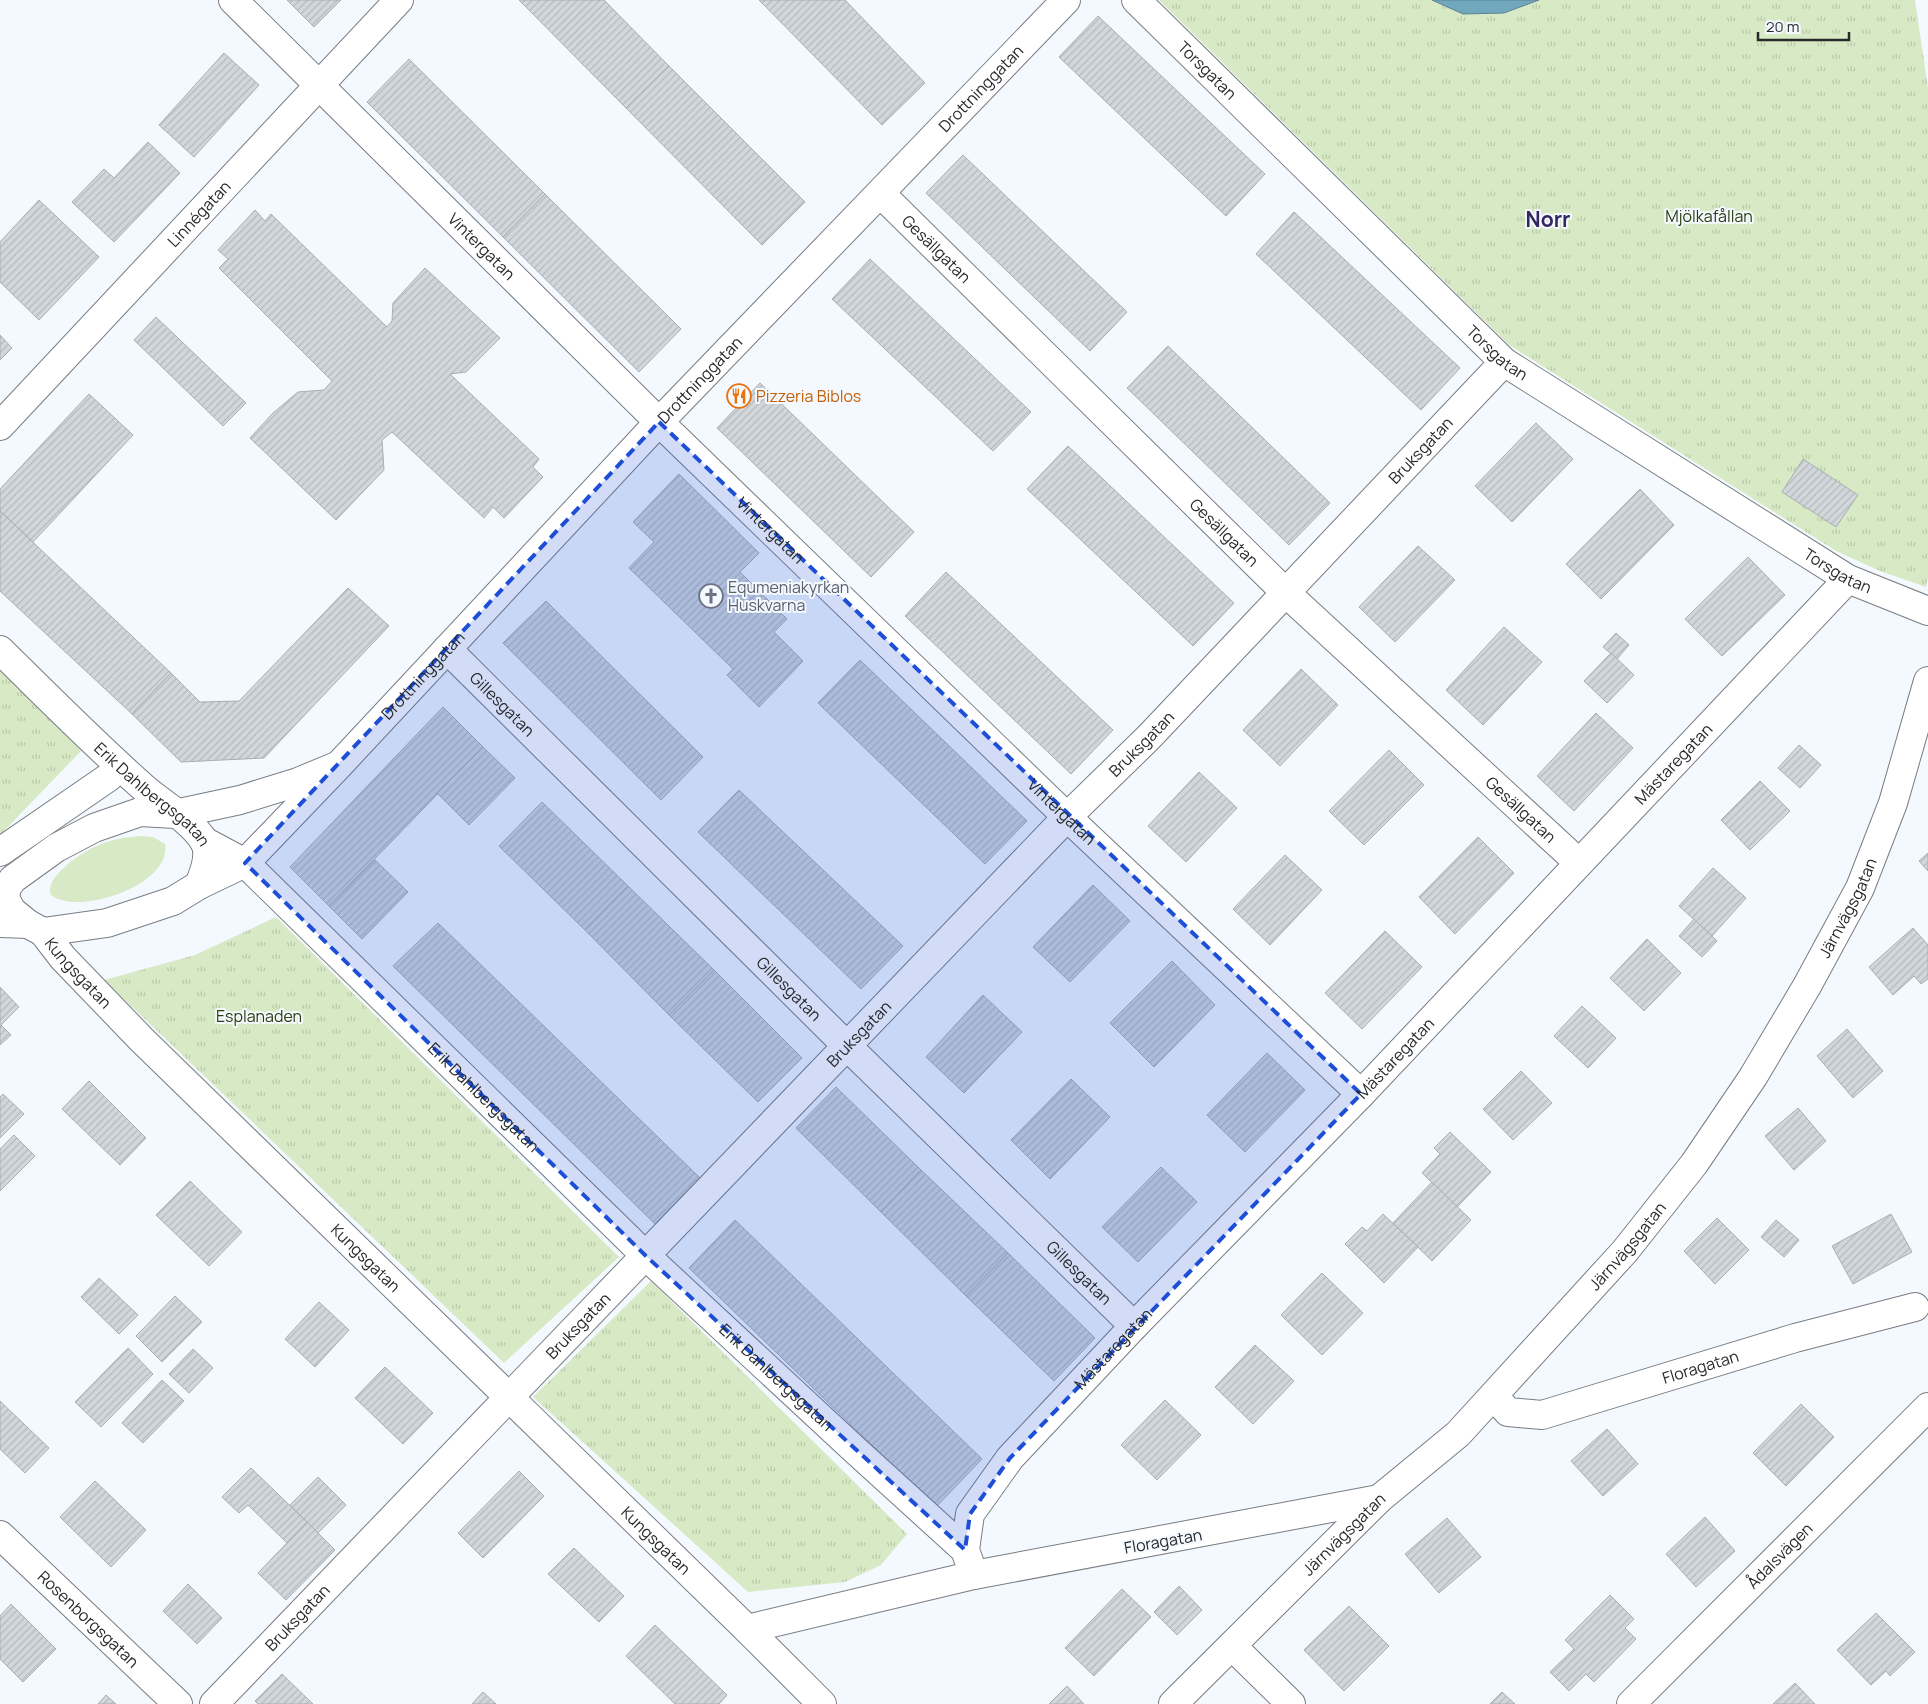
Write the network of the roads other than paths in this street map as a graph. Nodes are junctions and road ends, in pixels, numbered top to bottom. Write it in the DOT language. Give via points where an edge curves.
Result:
graph roads {
  1 [pos="233,0"];
  2 [pos="399,0"];
  3 [pos="1066,0"];
  4 [pos="1136,0"];
  5 [pos="318,84"];
  6 [pos="881,194"];
  7 [pos="1504,362"];
  8 [pos="659,422"];
  9 [pos="0,426"];
  10 [pos="1848,579"];
  11 [pos="1286,593"];
  12 [pos="1928,611"];
  13 [pos="447,649"];
  14 [pos="0,650"];
  15 [pos="1928,681"];
  16 [pos="338,764"];
  17 [pos="109,777"];
  18 [pos="174,814"];
  19 [pos="1067,816"];
  20 [pos="204,841"];
  21 [pos="0,852"];
  22 [pos="1578,862"];
  23 [pos="245,863"];
  24 [pos="199,885"];
  25 [pos="2,887"];
  26 [pos="0,923"];
  27 [pos="36,928"];
  28 [pos="847,1046"];
  29 [pos="1361,1094"];
  30 [pos="646,1256"];
  31 [pos="1915,1307"];
  32 [pos="1134,1326"];
  33 [pos="1494,1396"];
  34 [pos="510,1397"];
  35 [pos="1928,1407"];
  36 [pos="1379,1499"];
  37 [pos="0,1535"];
  38 [pos="965,1550"];
  39 [pos="974,1575"];
  40 [pos="748,1630"];
  41 [pos="1232,1646"];
  42 [pos="178,1704"];
  43 [pos="214,1704"];
  44 [pos="822,1704"];
  45 [pos="1173,1704"];
  46 [pos="1291,1704"];
  47 [pos="1631,1704"];
  1 -- 5 [label="street, Vintergatan"];
  2 -- 5 [label="street, Linnégatan"];
  3 -- 6 [label="street, Drottninggatan"];
  4 -- 7 [label="street, Torsgatan"];
  5 -- 8 [label="street, Vintergatan"];
  5 -- 9 [label="street, Linnégatan"];
  6 -- 8 [label="street, Drottninggatan"];
  6 -- 11 [label="street, Gesällgatan"];
  7 -- 10 [label="street, Torsgatan"];
  7 -- 11 [label="street, Bruksgatan"];
  8 -- 13 [label="street, Drottninggatan"];
  8 -- 19 [label="street, Vintergatan"];
  10 -- 12 [label="street, Torsgatan"];
  10 -- 22 [label="street, Mästaregatan"];
  11 -- 19 [label="street, Bruksgatan" via="1149,737"];
  11 -- 22 [label="street, Gesällgatan"];
  13 -- 16 [label="street, Drottninggatan"];
  13 -- 28 [label="street, Gillesgatan"];
  14 -- 18 [label="street, Erik Dahlbergsgatan" via="91,740"];
  15 -- 33 [label="street, Järnvägsgatan" via="1893,803 1860,888 1753,1078 1694,1164 1625,1251"];
  16 -- 18 [label="street, Drottninggatan" via="261,794"];
  16 -- 23 [label="street, Drottninggatan"];
  17 -- 21 [label="street"];
  18 -- 20 [label="street, Erik Dahlbergsgatan" via="189,824"];
  18 -- 25 [label="street, Drottninggatan" via="140,812 86,832 56,848"];
  19 -- 28 [label="street, Bruksgatan"];
  19 -- 29 [label="street, Vintergatan"];
  20 -- 23 [label="street, Erik Dahlbergsgatan"];
  20 -- 24 [label="street" via="207,849 205,870"];
  22 -- 29 [label="street, Mästaregatan"];
  23 -- 24 [label="street, Drottninggatan"];
  23 -- 30 [label="street, Erik Dahlbergsgatan"];
  24 -- 27 [label="street, Drottninggatan" via="173,901 107,923"];
  25 -- 27 [label="street, Kungsgatan" via="12,911"];
  26 -- 27 [label="street, Drottninggatan"];
  27 -- 34 [label="street, Kungsgatan" via="142,1040"];
  28 -- 30 [label="street, Bruksgatan"];
  28 -- 32 [label="street, Gillesgatan"];
  29 -- 32 [label="street, Mästaregatan"];
  30 -- 34 [label="street, Bruksgatan"];
  30 -- 38 [label="street, Erik Dahlbergsgatan"];
  31 -- 33 [label="street, Floragatan" via="1795,1338 1542,1415 1508,1412"];
  32 -- 38 [label="street, Mästaregatan" via="1010,1458 970,1514"];
  33 -- 36 [label="street, Järnvägsgatan" via="1458,1434"];
  34 -- 40 [label="street, Kungsgatan"];
  34 -- 43 [label="street, Bruksgatan"];
  35 -- 47 [label="street, Ådalsvägen"];
  36 -- 39 [label="street, Floragatan"];
  36 -- 41 [label="street, Järnvägsgatan"];
  37 -- 42 [label="street, Rosenborgsgatan"];
  38 -- 39 [label="street"];
  39 -- 40 [label="street"];
  40 -- 44 [label="street, Kungsgatan"];
  41 -- 45 [label="street, Järnvägsgatan"];
  41 -- 46 [label="street"];
}
